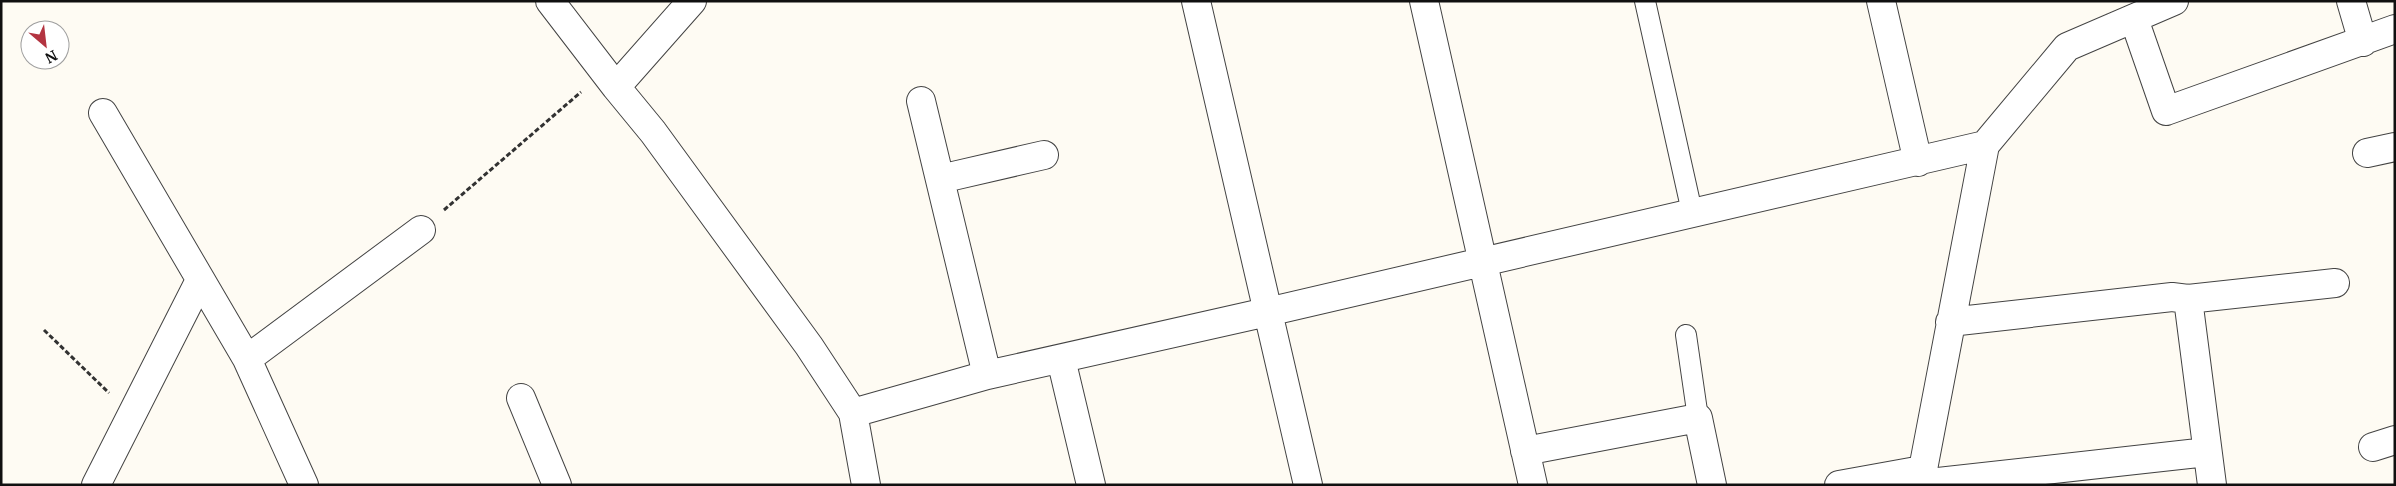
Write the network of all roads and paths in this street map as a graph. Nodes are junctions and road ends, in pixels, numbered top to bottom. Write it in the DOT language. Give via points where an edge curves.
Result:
graph roads {
  1 [pos="550,1"];
  2 [pos="692,1"];
  3 [pos="1196,1"];
  4 [pos="1424,1"];
  5 [pos="1645,1"];
  6 [pos="1881,1"];
  7 [pos="2174,1"];
  8 [pos="2350,1"];
  9 [pos="2134,19"];
  10 [pos="2395,29"];
  11 [pos="2363,42"];
  12 [pos="610,79"];
  13 [pos="921,100"];
  14 [pos="103,113"];
  15 [pos="1985,144"];
  16 [pos="2395,147"];
  17 [pos="2367,153"];
  18 [pos="1044,155"];
  19 [pos="1918,162"];
  20 [pos="940,179"];
  21 [pos="1692,212"];
  22 [pos="422,230"];
  23 [pos="1482,261"];
  24 [pos="199,282"];
  25 [pos="2336,283"];
  26 [pos="2188,299"];
  27 [pos="1266,312"];
  28 [pos="1950,322"];
  29 [pos="44,330"];
  30 [pos="1686,335"];
  31 [pos="247,359"];
  32 [pos="1061,359"];
  33 [pos="987,375"];
  34 [pos="521,398"];
  35 [pos="853,413"];
  36 [pos="131,414"];
  37 [pos="1698,418"];
  38 [pos="1525,450"];
  39 [pos="2207,452"];
  40 [pos="1920,480"];
  41 [pos="96,485"];
  42 [pos="304,485"];
  43 [pos="557,485"];
  44 [pos="866,485"];
  45 [pos="1091,485"];
  46 [pos="1308,485"];
  47 [pos="1533,485"];
  48 [pos="1712,485"];
  49 [pos="1839,485"];
  50 [pos="2212,485"];
  1 -- 12 [label="street"];
  2 -- 12 [label="street"];
  3 -- 27 [label="street"];
  4 -- 23 [label="street"];
  5 -- 21 [label="lane"];
  6 -- 19 [label="street"];
  7 -- 9 [label="street"];
  8 -- 11 [label="street"];
  9 -- 11 [label="street" via="2166,111"];
  9 -- 15 [label="street" via="2067,47"];
  10 -- 11 [label="street"];
  12 -- 22 [label="path"];
  12 -- 35 [label="street" via="653,132 809,346"];
  13 -- 20 [label="street"];
  14 -- 24 [label="street"];
  15 -- 19 [label="street"];
  15 -- 28 [label="street"];
  16 -- 17 [label="street"];
  18 -- 20 [label="street"];
  19 -- 21 [label="street"];
  20 -- 33 [label="street"];
  21 -- 23 [label="street"];
  22 -- 31 [label="street"];
  23 -- 27 [label="street"];
  23 -- 38 [label="street"];
  24 -- 31 [label="street"];
  24 -- 36 [label="street"];
  25 -- 26 [label="street"];
  26 -- 28 [label="street" via="2172,296"];
  26 -- 39 [label="street"];
  27 -- 32 [label="street"];
  27 -- 46 [label="street"];
  28 -- 40 [label="street"];
  29 -- 36 [label="path"];
  30 -- 37 [label="lane"];
  31 -- 42 [label="street"];
  32 -- 33 [label="street"];
  32 -- 45 [label="street"];
  33 -- 35 [label="street"];
  34 -- 43 [label="street"];
  35 -- 44 [label="street"];
  36 -- 41 [label="street"];
  37 -- 38 [label="street"];
  37 -- 48 [label="street"];
  38 -- 47 [label="street"];
  39 -- 40 [label="street"];
  39 -- 50 [label="street"];
  40 -- 49 [label="street"];
}
